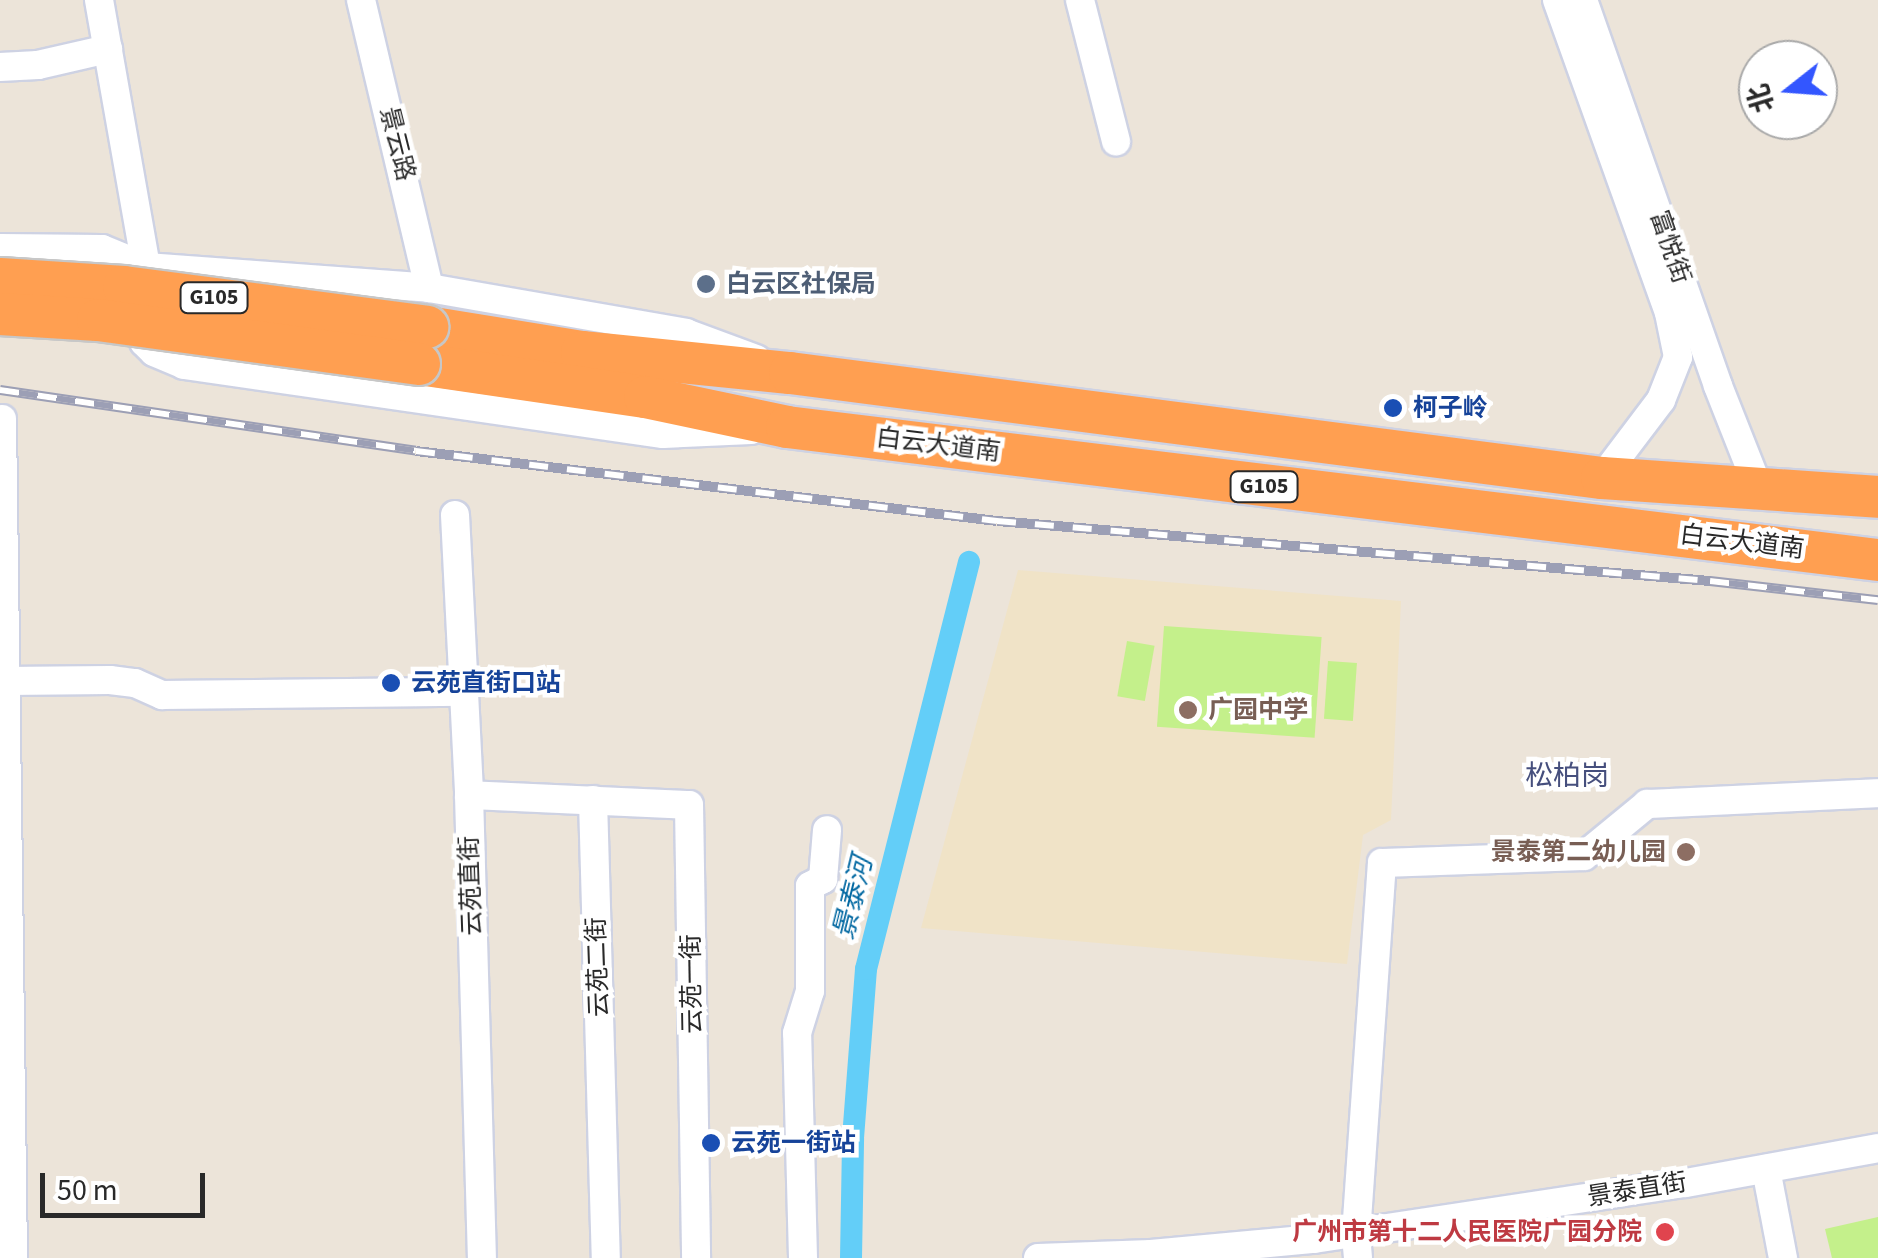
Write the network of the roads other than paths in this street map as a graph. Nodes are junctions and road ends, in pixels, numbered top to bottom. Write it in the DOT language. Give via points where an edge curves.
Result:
graph roads {
  1 [pos="99,0"];
  2 [pos="361,0"];
  3 [pos="1080,0"];
  4 [pos="1557,0"];
  5 [pos="1583,0"];
  6 [pos="108,49"];
  7 [pos="0,67"];
  8 [pos="1116,141"];
  9 [pos="0,248"];
  10 [pos="146,267"];
  11 [pos="0,279"];
  12 [pos="0,314"];
  13 [pos="425,326"];
  14 [pos="2,419"];
  15 [pos="787,427"];
  16 [pos="1602,478"];
  17 [pos="1760,492"];
  18 [pos="1878,497"];
  19 [pos="1878,513"];
  20 [pos="455,515"];
  21 [pos="2,533"];
  22 [pos="1878,538"];
  23 [pos="1741,542"];
  24 [pos="1878,560"];
  25 [pos="5,681"];
  26 [pos="464,692"];
  27 [pos="1878,793"];
  28 [pos="469,795"];
  29 [pos="593,800"];
  30 [pos="827,830"];
  31 [pos="5,1026"];
  32 [pos="1878,1148"];
  33 [pos="1766,1169"];
  34 [pos="1357,1246"];
  35 [pos="13,1258"];
  36 [pos="482,1258"];
  37 [pos="606,1258"];
  38 [pos="696,1258"];
  39 [pos="803,1258"];
  40 [pos="1038,1258"];
  41 [pos="1782,1258"];
  1 -- 6 [label="street"];
  2 -- 13 [label="street, 景云路"];
  3 -- 8 [label="street"];
  4 -- 16 [label="street, 富悦街" via="1669,313 1678,357 1661,400"];
  5 -- 17 [label="street, 富悦街"];
  6 -- 7 [label="street"];
  6 -- 10 [label="street"];
  9 -- 10 [label="street" via="102,249"];
  10 -- 13 [label="street"];
  10 -- 15 [label="street" via="138,319 144,342 171,362 663,434"];
  11 -- 13 [label="highway, 白云大道南 / G105, bridge" via="124,287"];
  12 -- 13 [label="highway, 白云大道南 / G105, bridge" via="131,324"];
  13 -- 15 [label="highway, 白云大道南 / G105" via="645,397"];
  13 -- 16 [label="highway, 白云大道南 / G105" via="582,352"];
  14 -- 21 [label="street"];
  15 -- 23 [label="highway, 白云大道南 / G105"];
  16 -- 17 [label="highway, 白云大道南 / G105"];
  17 -- 18 [label="highway, 白云大道南"];
  17 -- 19 [label="highway, G105"];
  20 -- 26 [label="street, 云苑直街"];
  21 -- 25 [label="street"];
  22 -- 23 [label="highway, G105"];
  23 -- 24 [label="highway, 白云大道南"];
  25 -- 26 [label="street" via="122,682 162,695"];
  25 -- 31 [label="street"];
  26 -- 28 [label="street, 云苑直街"];
  27 -- 34 [label="street" via="1647,804 1584,856 1382,863"];
  28 -- 29 [label="street"];
  28 -- 36 [label="street, 云苑直街"];
  29 -- 37 [label="street, 云苑二街"];
  29 -- 38 [label="street, 云苑一街" via="689,806"];
  30 -- 39 [label="street" via="822,879 810,886 810,991 797,1033"];
  31 -- 35 [label="street"];
  32 -- 33 [label="street, 景泰直街"];
  33 -- 34 [label="street, 景泰直街"];
  33 -- 41 [label="street"];
  34 -- 40 [label="street, 景泰直街"];
}
